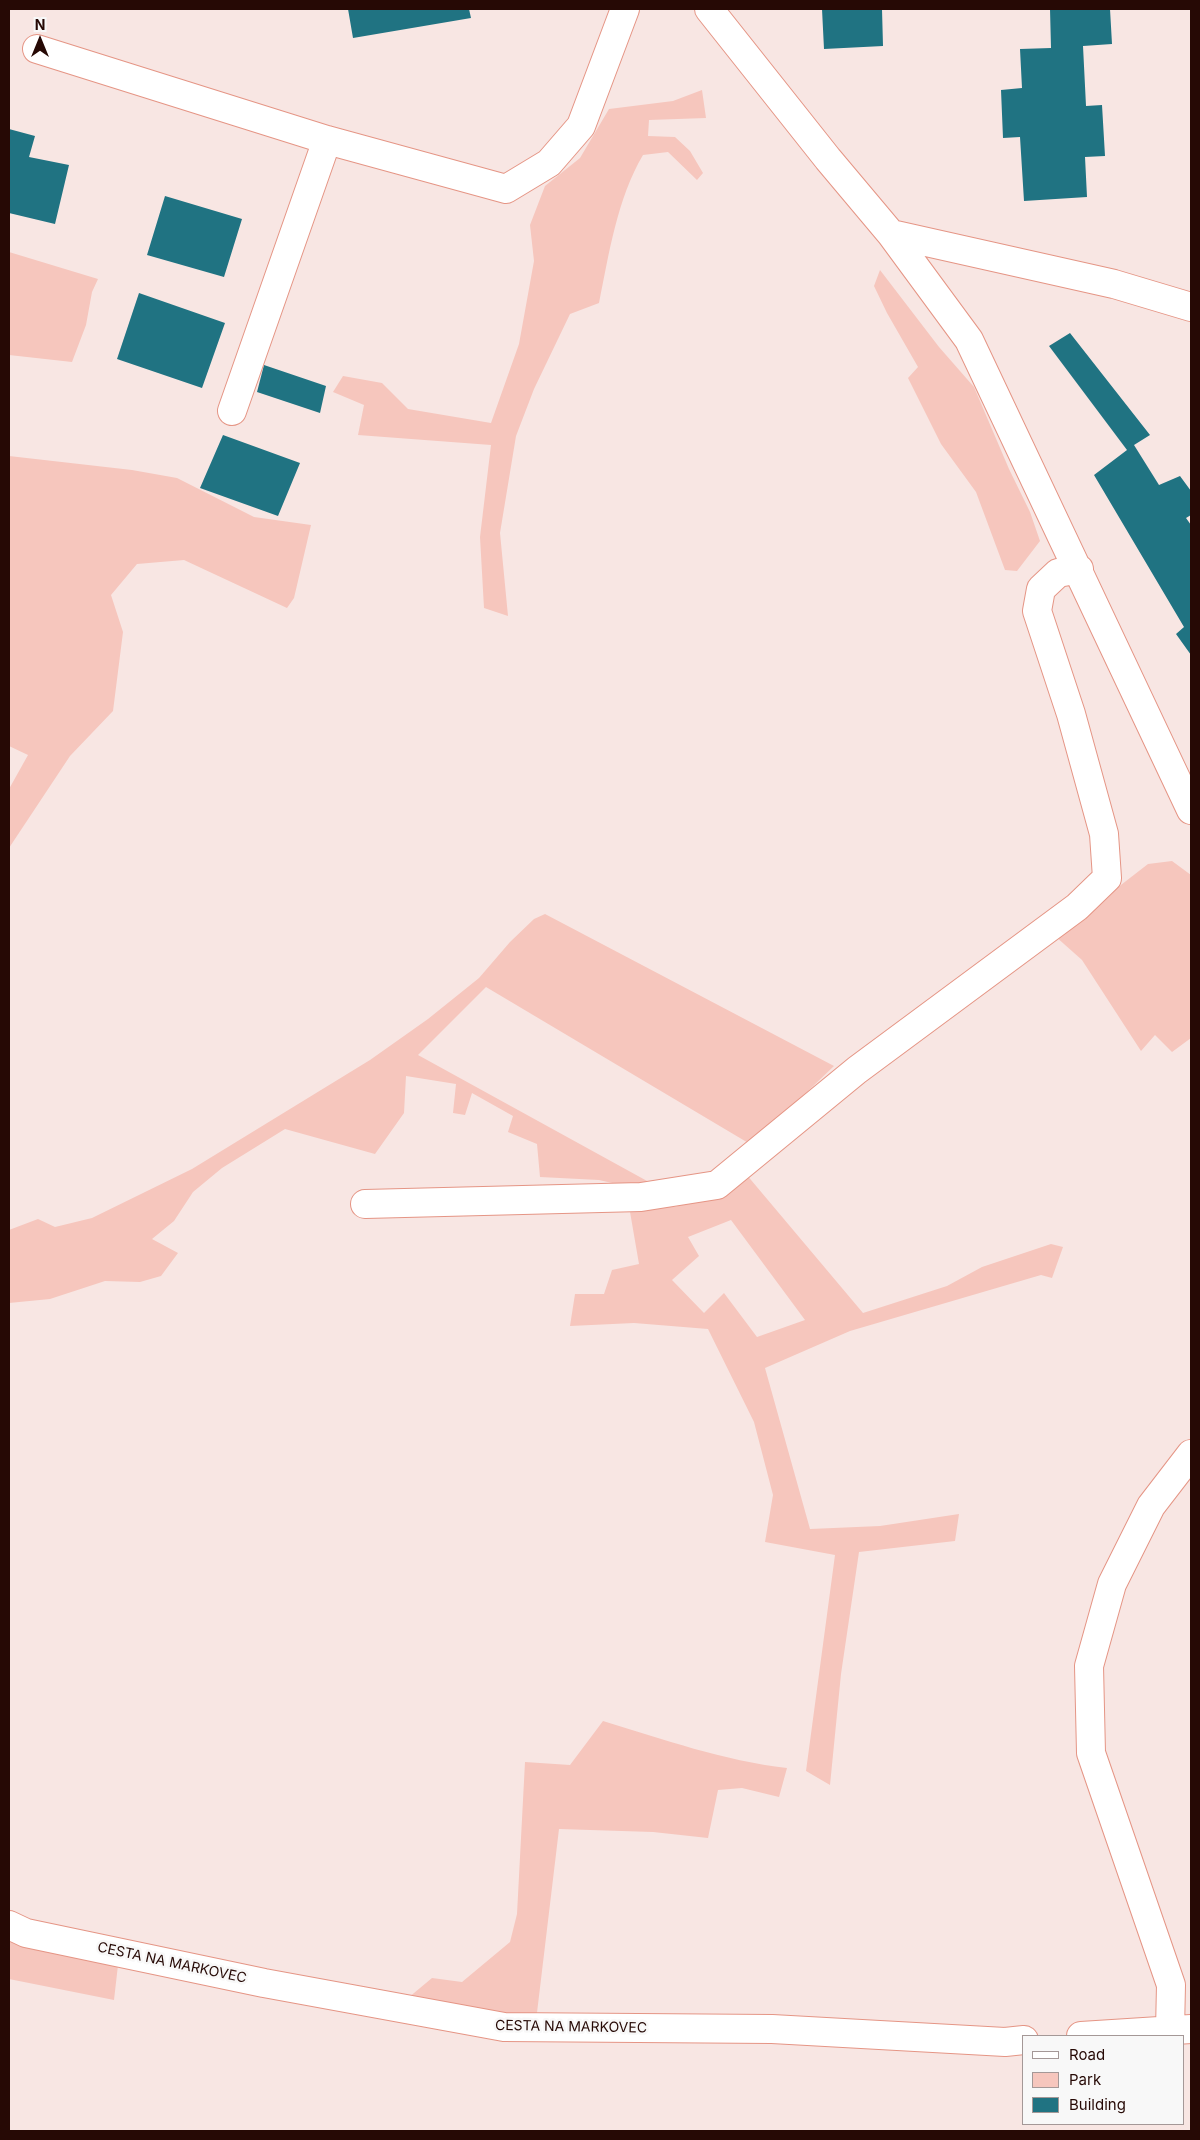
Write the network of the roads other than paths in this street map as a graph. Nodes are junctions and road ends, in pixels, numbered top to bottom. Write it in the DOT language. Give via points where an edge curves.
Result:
graph roads {
  1 [pos="624,9"];
  2 [pos="709,9"];
  3 [pos="37,49"];
  4 [pos="327,140"];
  5 [pos="891,234"];
  6 [pos="1191,307"];
  7 [pos="232,411"];
  8 [pos="1078,569"];
  9 [pos="1191,810"];
  10 [pos="365,1204"];
  11 [pos="1191,1454"];
  12 [pos="9,1925"];
  13 [pos="1181,2030"];
  14 [pos="1098,2035"];
  15 [pos="1022,2040"];
  1 -- 4 [label="street" via="581,126 549,163 506,190"];
  2 -- 5 [label="street"];
  3 -- 4 [label="street"];
  4 -- 7 [label="street"];
  5 -- 6 [label="street" via="1114,284"];
  5 -- 8 [label="street" via="969,340"];
  8 -- 9 [label="street"];
  8 -- 10 [label="street" via="1058,573 1041,589 1037,612 1071,714 1104,834 1107,878 1077,907 857,1070 717,1185 641,1197"];
  11 -- 13 [label="street" via="1151,1506 1112,1584 1089,1666 1091,1753 1171,1985"];
  12 -- 15 [label="street, CESTA NA MARKOVEC" via="26,1933 264,1983 504,2028 772,2029 1004,2042"];
  13 -- 14 [label="street"];
}
